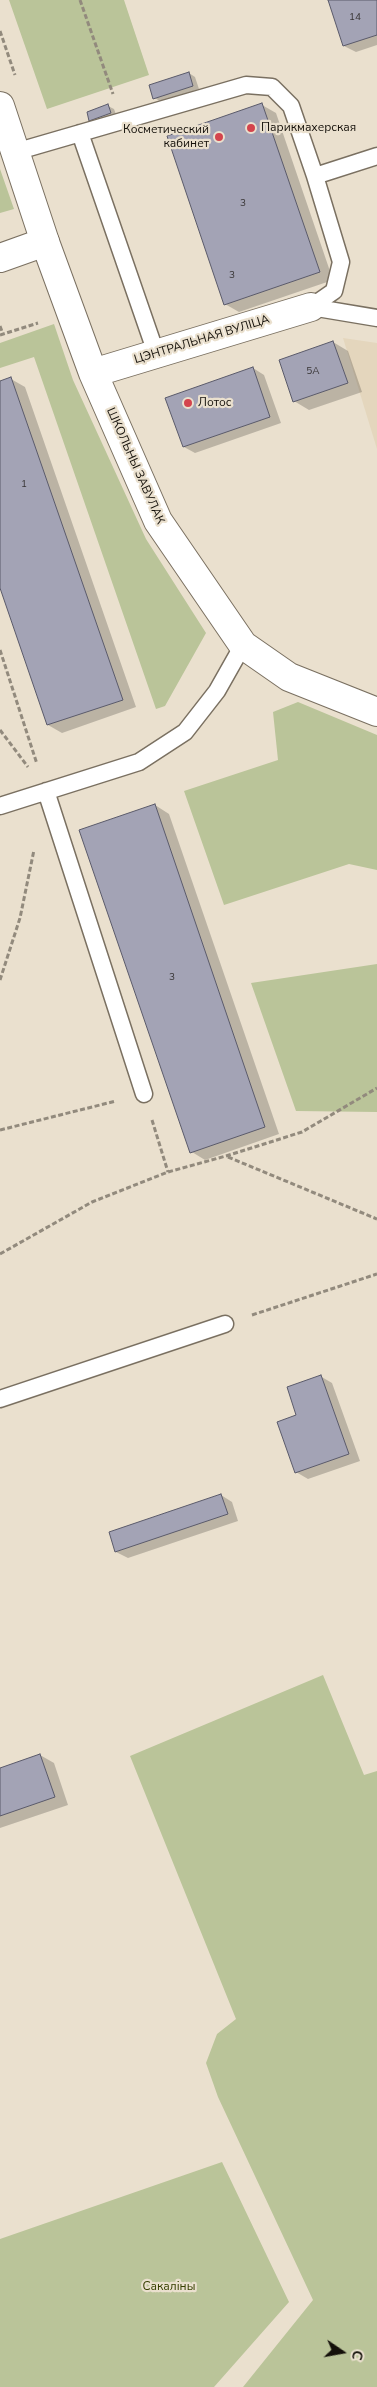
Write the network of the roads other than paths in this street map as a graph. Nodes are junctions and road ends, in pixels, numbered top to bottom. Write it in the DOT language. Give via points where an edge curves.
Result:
graph roads {
  1 [pos="0,106"];
  2 [pos="80,133"];
  3 [pos="15,152"];
  4 [pos="377,156"];
  5 [pos="315,176"];
  6 [pos="45,242"];
  7 [pos="0,258"];
  8 [pos="311,307"];
  9 [pos="377,318"];
  10 [pos="156,354"];
  11 [pos="93,372"];
  12 [pos="243,645"];
  13 [pos="377,712"];
  14 [pos="46,792"];
  15 [pos="0,806"];
  16 [pos="144,1094"];
  17 [pos="225,1324"];
  18 [pos="0,1399"];
  1 -- 3 [label="street"];
  2 -- 3 [label="lane"];
  2 -- 5 [label="lane" via="246,85 272,87 291,106"];
  2 -- 10 [label="lane"];
  3 -- 6 [label="street"];
  4 -- 5 [label="lane"];
  5 -- 8 [label="lane" via="341,262 334,291"];
  6 -- 7 [label="street"];
  6 -- 11 [label="street, ШКОЛЬНЫ ЗАВУЛАК"];
  8 -- 9 [label="lane"];
  8 -- 10 [label="street, ЦЭНТРАЛЬНАЯ ВУЛІЦА"];
  10 -- 11 [label="street, ЦЭНТРАЛЬНАЯ ВУЛІЦА"];
  11 -- 12 [label="street, ШКОЛЬНЫ ЗАВУЛАК" via="158,521"];
  12 -- 13 [label="street, ШКОЛЬНЫ ЗАВУЛАК" via="289,676"];
  12 -- 14 [label="lane" via="217,691 185,732 140,762"];
  14 -- 15 [label="lane"];
  14 -- 16 [label="lane"];
  17 -- 18 [label="lane"];
}
